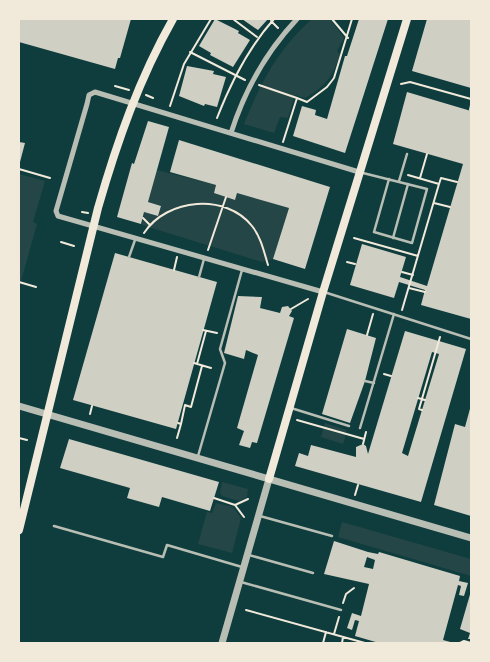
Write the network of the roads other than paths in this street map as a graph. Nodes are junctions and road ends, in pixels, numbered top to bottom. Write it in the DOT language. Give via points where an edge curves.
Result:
graph roads {
  1 [pos="173,19"];
  2 [pos="297,19"];
  3 [pos="407,19"];
  4 [pos="231,133"];
  5 [pos="407,154"];
  6 [pos="359,172"];
  7 [pos="389,179"];
  8 [pos="399,181"];
  9 [pos="408,184"];
  10 [pos="393,238"];
  11 [pos="138,239"];
  12 [pos="129,257"];
  13 [pos="204,260"];
  14 [pos="242,270"];
  15 [pos="199,277"];
  16 [pos="323,292"];
  17 [pos="394,314"];
  18 [pos="471,339"];
  19 [pos="365,381"];
  20 [pos="374,383"];
  21 [pos="19,406"];
  22 [pos="290,408"];
  23 [pos="349,426"];
  24 [pos="360,428"];
  25 [pos="198,458"];
  26 [pos="269,479"];
  27 [pos="259,516"];
  28 [pos="54,526"];
  29 [pos="19,530"];
  30 [pos="332,536"];
  31 [pos="471,538"];
  32 [pos="247,554"];
  33 [pos="244,568"];
  34 [pos="313,573"];
  35 [pos="240,582"];
  36 [pos="341,610"];
  37 [pos="222,643"];
  1 -- 29 [label="main road" via="139,87 110,167"];
  2 -- 4 [label="street" via="272,47 250,82"];
  3 -- 6 [label="main road"];
  4 -- 6 [label="street"];
  4 -- 11 [label="street" via="110,96 95,92 89,95 56,212 58,216"];
  5 -- 8 [label="lane"];
  6 -- 7 [label="lane"];
  6 -- 16 [label="main road"];
  7 -- 8 [label="lane"];
  7 -- 10 [label="lane" via="374,232"];
  8 -- 9 [label="lane"];
  9 -- 10 [label="lane"];
  9 -- 10 [label="lane" via="427,189 424,200 412,243"];
  11 -- 12 [label="lane"];
  11 -- 13 [label="street"];
  13 -- 14 [label="street"];
  13 -- 15 [label="lane"];
  14 -- 16 [label="street"];
  14 -- 25 [label="lane" via="220,349 225,363"];
  16 -- 17 [label="lane"];
  16 -- 22 [label="main road"];
  17 -- 18 [label="lane"];
  17 -- 20 [label="lane"];
  19 -- 20 [label="lane"];
  20 -- 24 [label="lane"];
  21 -- 25 [label="street"];
  22 -- 23 [label="lane"];
  22 -- 26 [label="main road"];
  25 -- 26 [label="street"];
  26 -- 27 [label="street"];
  26 -- 31 [label="street"];
  27 -- 30 [label="lane"];
  27 -- 32 [label="street"];
  28 -- 33 [label="lane" via="163,557 167,545"];
  32 -- 33 [label="street"];
  32 -- 34 [label="lane"];
  33 -- 35 [label="street"];
  35 -- 36 [label="lane"];
  35 -- 37 [label="street"];
}
